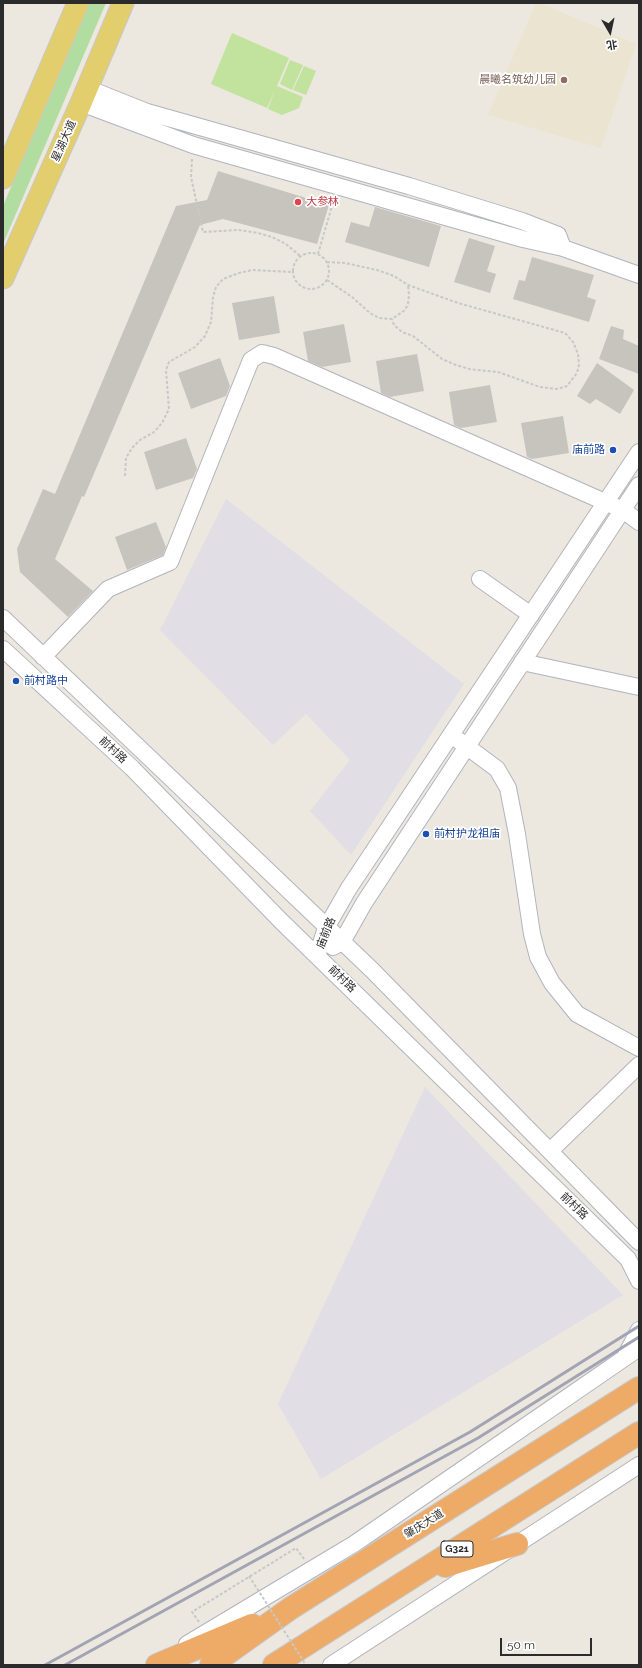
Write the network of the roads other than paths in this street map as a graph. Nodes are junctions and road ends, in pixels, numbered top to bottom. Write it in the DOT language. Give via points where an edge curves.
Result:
graph roads {
  1 [pos="78,3"];
  2 [pos="123,3"];
  3 [pos="84,95"];
  4 [pos="3,178"];
  5 [pos="563,248"];
  6 [pos="639,275"];
  7 [pos="3,278"];
  8 [pos="639,452"];
  9 [pos="639,485"];
  10 [pos="606,502"];
  11 [pos="623,510"];
  12 [pos="639,522"];
  13 [pos="480,579"];
  14 [pos="531,615"];
  15 [pos="3,618"];
  16 [pos="3,650"];
  17 [pos="43,657"];
  18 [pos="522,662"];
  19 [pos="639,687"];
  20 [pos="451,735"];
  21 [pos="467,746"];
  22 [pos="326,928"];
  23 [pos="342,942"];
  24 [pos="317,956"];
  25 [pos="639,1048"];
  26 [pos="639,1065"];
  27 [pos="550,1151"];
  28 [pos="639,1242"];
  29 [pos="639,1281"];
  30 [pos="639,1330"];
  31 [pos="639,1348"];
  32 [pos="624,1357"];
  33 [pos="639,1388"];
  34 [pos="639,1433"];
  35 [pos="639,1465"];
  36 [pos="517,1544"];
  37 [pos="418,1574"];
  38 [pos="291,1608"];
  39 [pos="151,1665"];
  40 [pos="157,1665"];
  41 [pos="211,1665"];
  42 [pos="274,1665"];
  43 [pos="331,1665"];
  1 -- 4 [label="main road"];
  2 -- 3 [label="main road, 星湖大道"];
  3 -- 5 [label="street" via="193,145 523,239"];
  3 -- 5 [label="street" via="409,186 522,221 558,235"];
  3 -- 7 [label="main road, 星湖大道"];
  5 -- 6 [label="street"];
  8 -- 10 [label="street, 庙前路"];
  9 -- 11 [label="street, 庙前路"];
  10 -- 11 [label="street"];
  10 -- 14 [label="street, 庙前路"];
  10 -- 17 [label="street" via="282,359 262,353 251,360 170,562 108,589"];
  11 -- 12 [label="street"];
  11 -- 18 [label="street, 庙前路"];
  13 -- 14 [label="street"];
  14 -- 20 [label="street, 庙前路"];
  15 -- 17 [label="street, 前村路"];
  16 -- 24 [label="street, 前村路" via="132,768"];
  17 -- 22 [label="street, 前村路"];
  18 -- 19 [label="street"];
  18 -- 21 [label="street, 庙前路"];
  20 -- 21 [label="street"];
  20 -- 22 [label="street, 庙前路" via="349,888"];
  21 -- 23 [label="street, 庙前路" via="364,903"];
  21 -- 25 [label="street" via="497,769 508,788 532,934 538,957 552,984 577,1014"];
  22 -- 23 [label="street, 前村路"];
  22 -- 24 [label="street, 庙前路"];
  23 -- 24 [label="street, 庙前路"];
  23 -- 27 [label="street, 前村路"];
  24 -- 29 [label="street, 前村路" via="628,1259"];
  26 -- 27 [label="street"];
  27 -- 28 [label="street, 前村路"];
  30 -- 32 [label="street"];
  31 -- 32 [label="street"];
  32 -- 39 [label="street" via="354,1544"];
  33 -- 38 [label="highway, 肇庆大道"];
  34 -- 37 [label="highway, G321"];
  35 -- 36 [label="street"];
  36 -- 37 [label="highway"];
  36 -- 43 [label="street"];
  37 -- 42 [label="highway, G321"];
  38 -- 40 [label="highway"];
  38 -- 41 [label="highway, 肇庆大道"];
}
